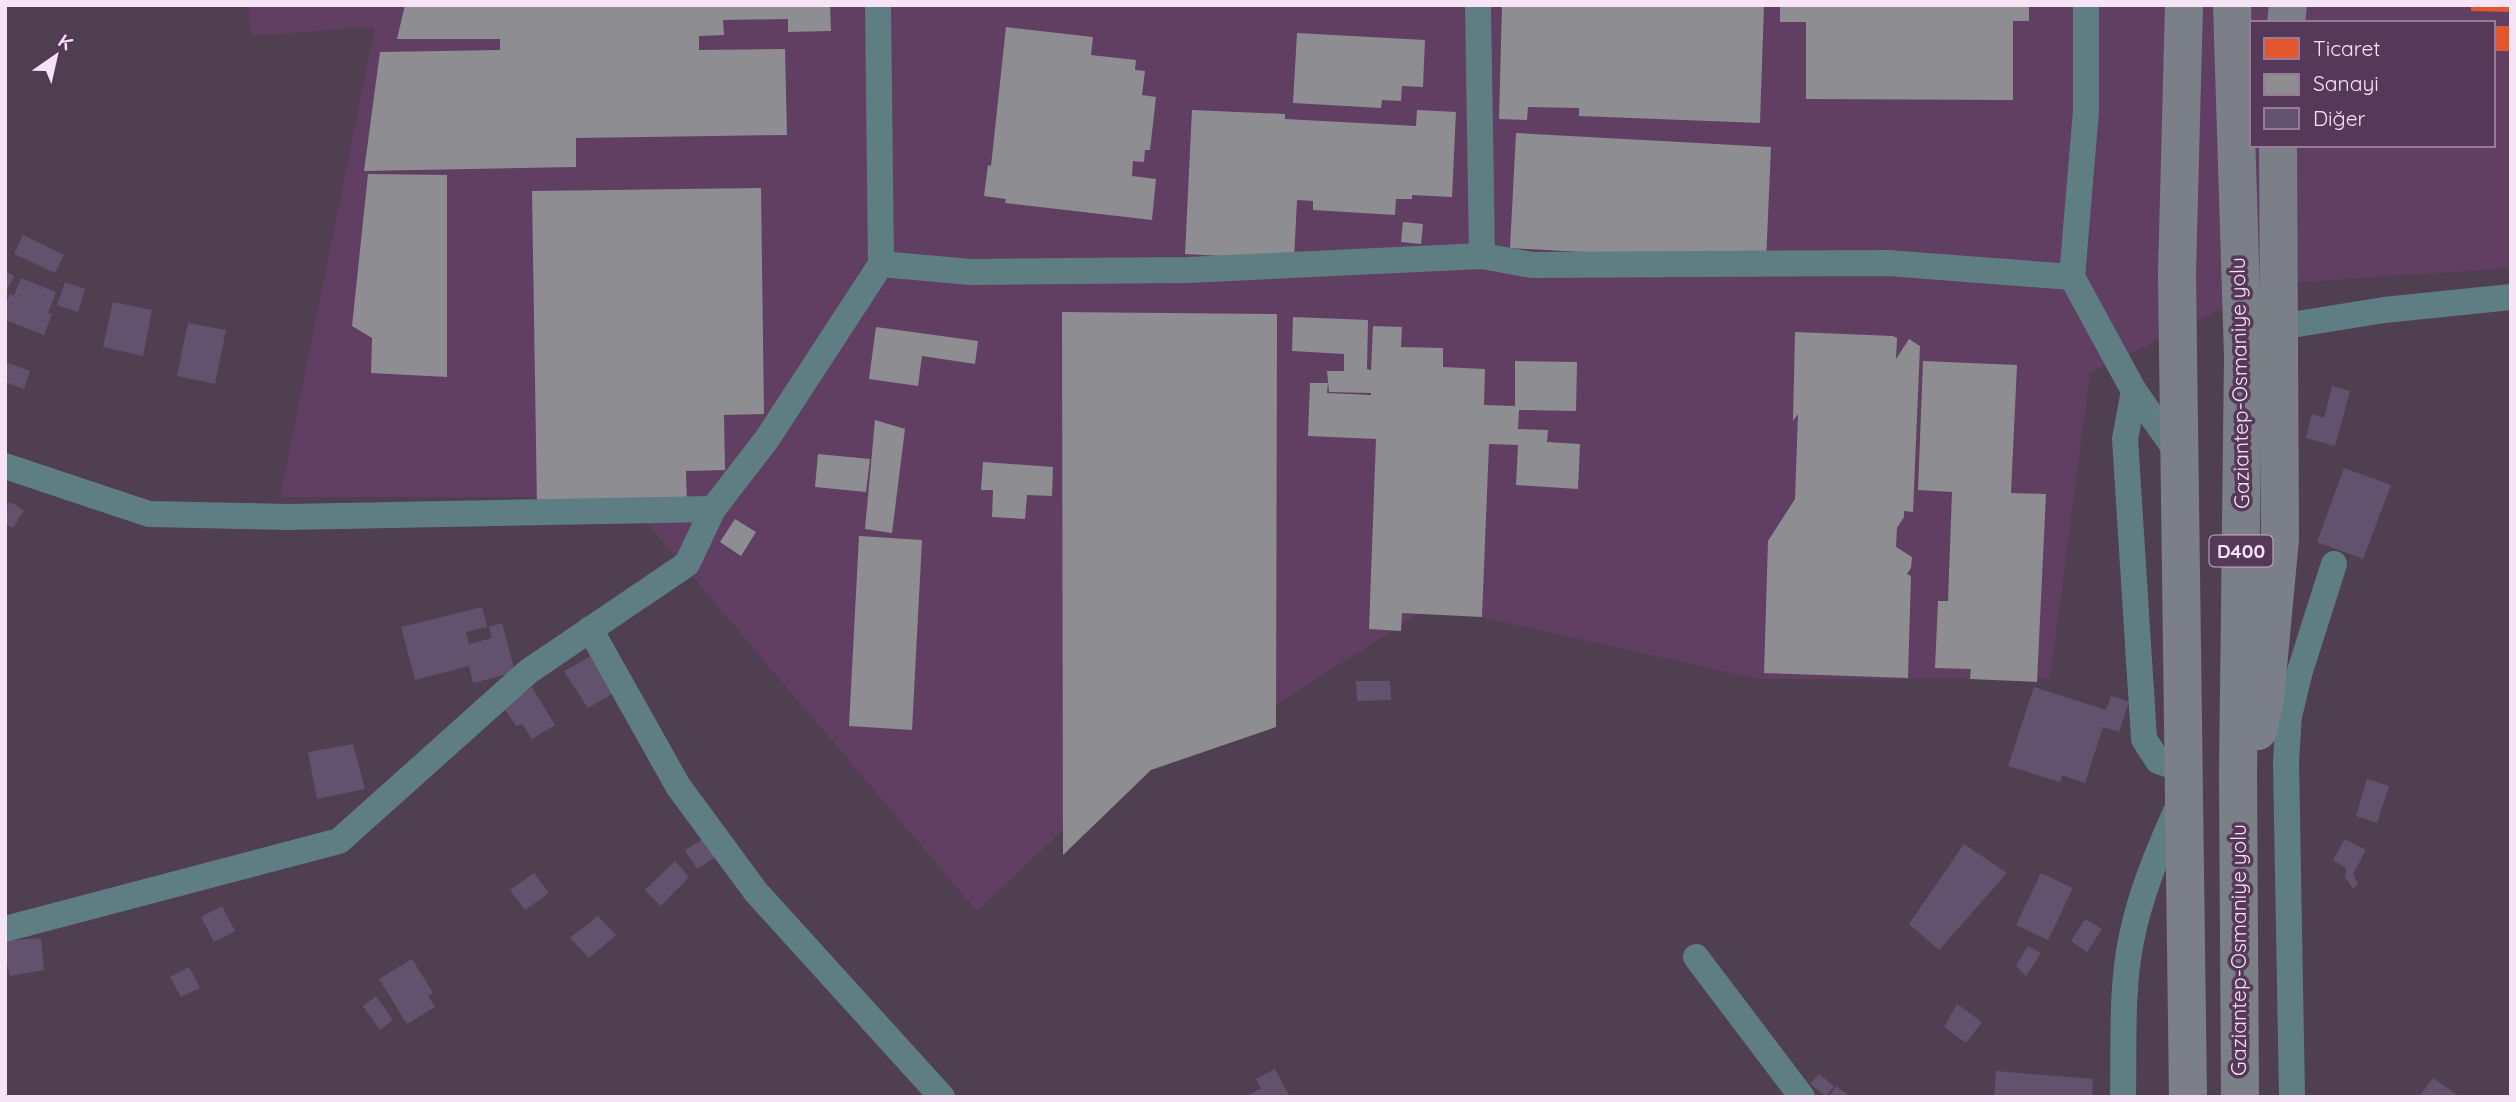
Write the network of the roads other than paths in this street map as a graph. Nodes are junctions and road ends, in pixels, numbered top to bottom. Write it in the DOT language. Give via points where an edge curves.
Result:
graph roads {
  1 [pos="878,5"];
  2 [pos="1478,5"];
  3 [pos="2086,5"];
  4 [pos="2164,5"];
  5 [pos="2184,5"];
  6 [pos="2232,5"];
  7 [pos="2256,147"];
  8 [pos="2278,147"];
  9 [pos="1482,256"];
  10 [pos="2239,257"];
  11 [pos="881,264"];
  12 [pos="2177,274"];
  13 [pos="2072,277"];
  14 [pos="2511,297"];
  15 [pos="2279,327"];
  16 [pos="2134,391"];
  17 [pos="2178,453"];
  18 [pos="5,466"];
  19 [pos="713,509"];
  20 [pos="2334,564"];
  21 [pos="590,629"];
  22 [pos="2238,774"];
  23 [pos="2184,782"];
  24 [pos="5,929"];
  25 [pos="1696,957"];
  26 [pos="942,1097"];
  27 [pos="1802,1097"];
  28 [pos="2123,1097"];
  29 [pos="2188,1097"];
  30 [pos="2240,1097"];
  31 [pos="2292,1097"];
  1 -- 11 [label="street"];
  2 -- 9 [label="street"];
  3 -- 13 [label="street" via="2086,110"];
  4 -- 12 [label="highway, D400" via="2163,157"];
  5 -- 12 [label="highway, D400"];
  6 -- 10 [label="highway, Gaziantep-Osmaniye yolu / D400"];
  7 -- 10 [label="highway, D400"];
  8 -- 15 [label="highway"];
  9 -- 11 [label="street" via="1188,270 971,272"];
  9 -- 13 [label="street" via="1532,265 1888,263"];
  10 -- 22 [label="highway, Gaziantep-Osmaniye yolu / D400" via="2243,357"];
  11 -- 19 [label="street" via="768,439"];
  12 -- 17 [label="highway, D400"];
  13 -- 16 [label="street"];
  14 -- 15 [label="street"];
  15 -- 22 [label="highway" via="2280,539 2264,699 2257,737"];
  16 -- 17 [label="street"];
  16 -- 23 [label="street" via="2125,439 2144,738 2158,761"];
  17 -- 23 [label="highway, D400"];
  18 -- 19 [label="street" via="149,514 287,517"];
  19 -- 21 [label="street" via="687,564"];
  20 -- 31 [label="street" via="2289,716"];
  21 -- 24 [label="street" via="529,671 339,841"];
  21 -- 26 [label="street" via="678,786 756,892"];
  22 -- 30 [label="highway, Gaziantep-Osmaniye yolu / D400"];
  23 -- 28 [label="street" via="2147,881 2130,943"];
  23 -- 29 [label="highway, D400"];
  25 -- 27 [label="street"];
}
